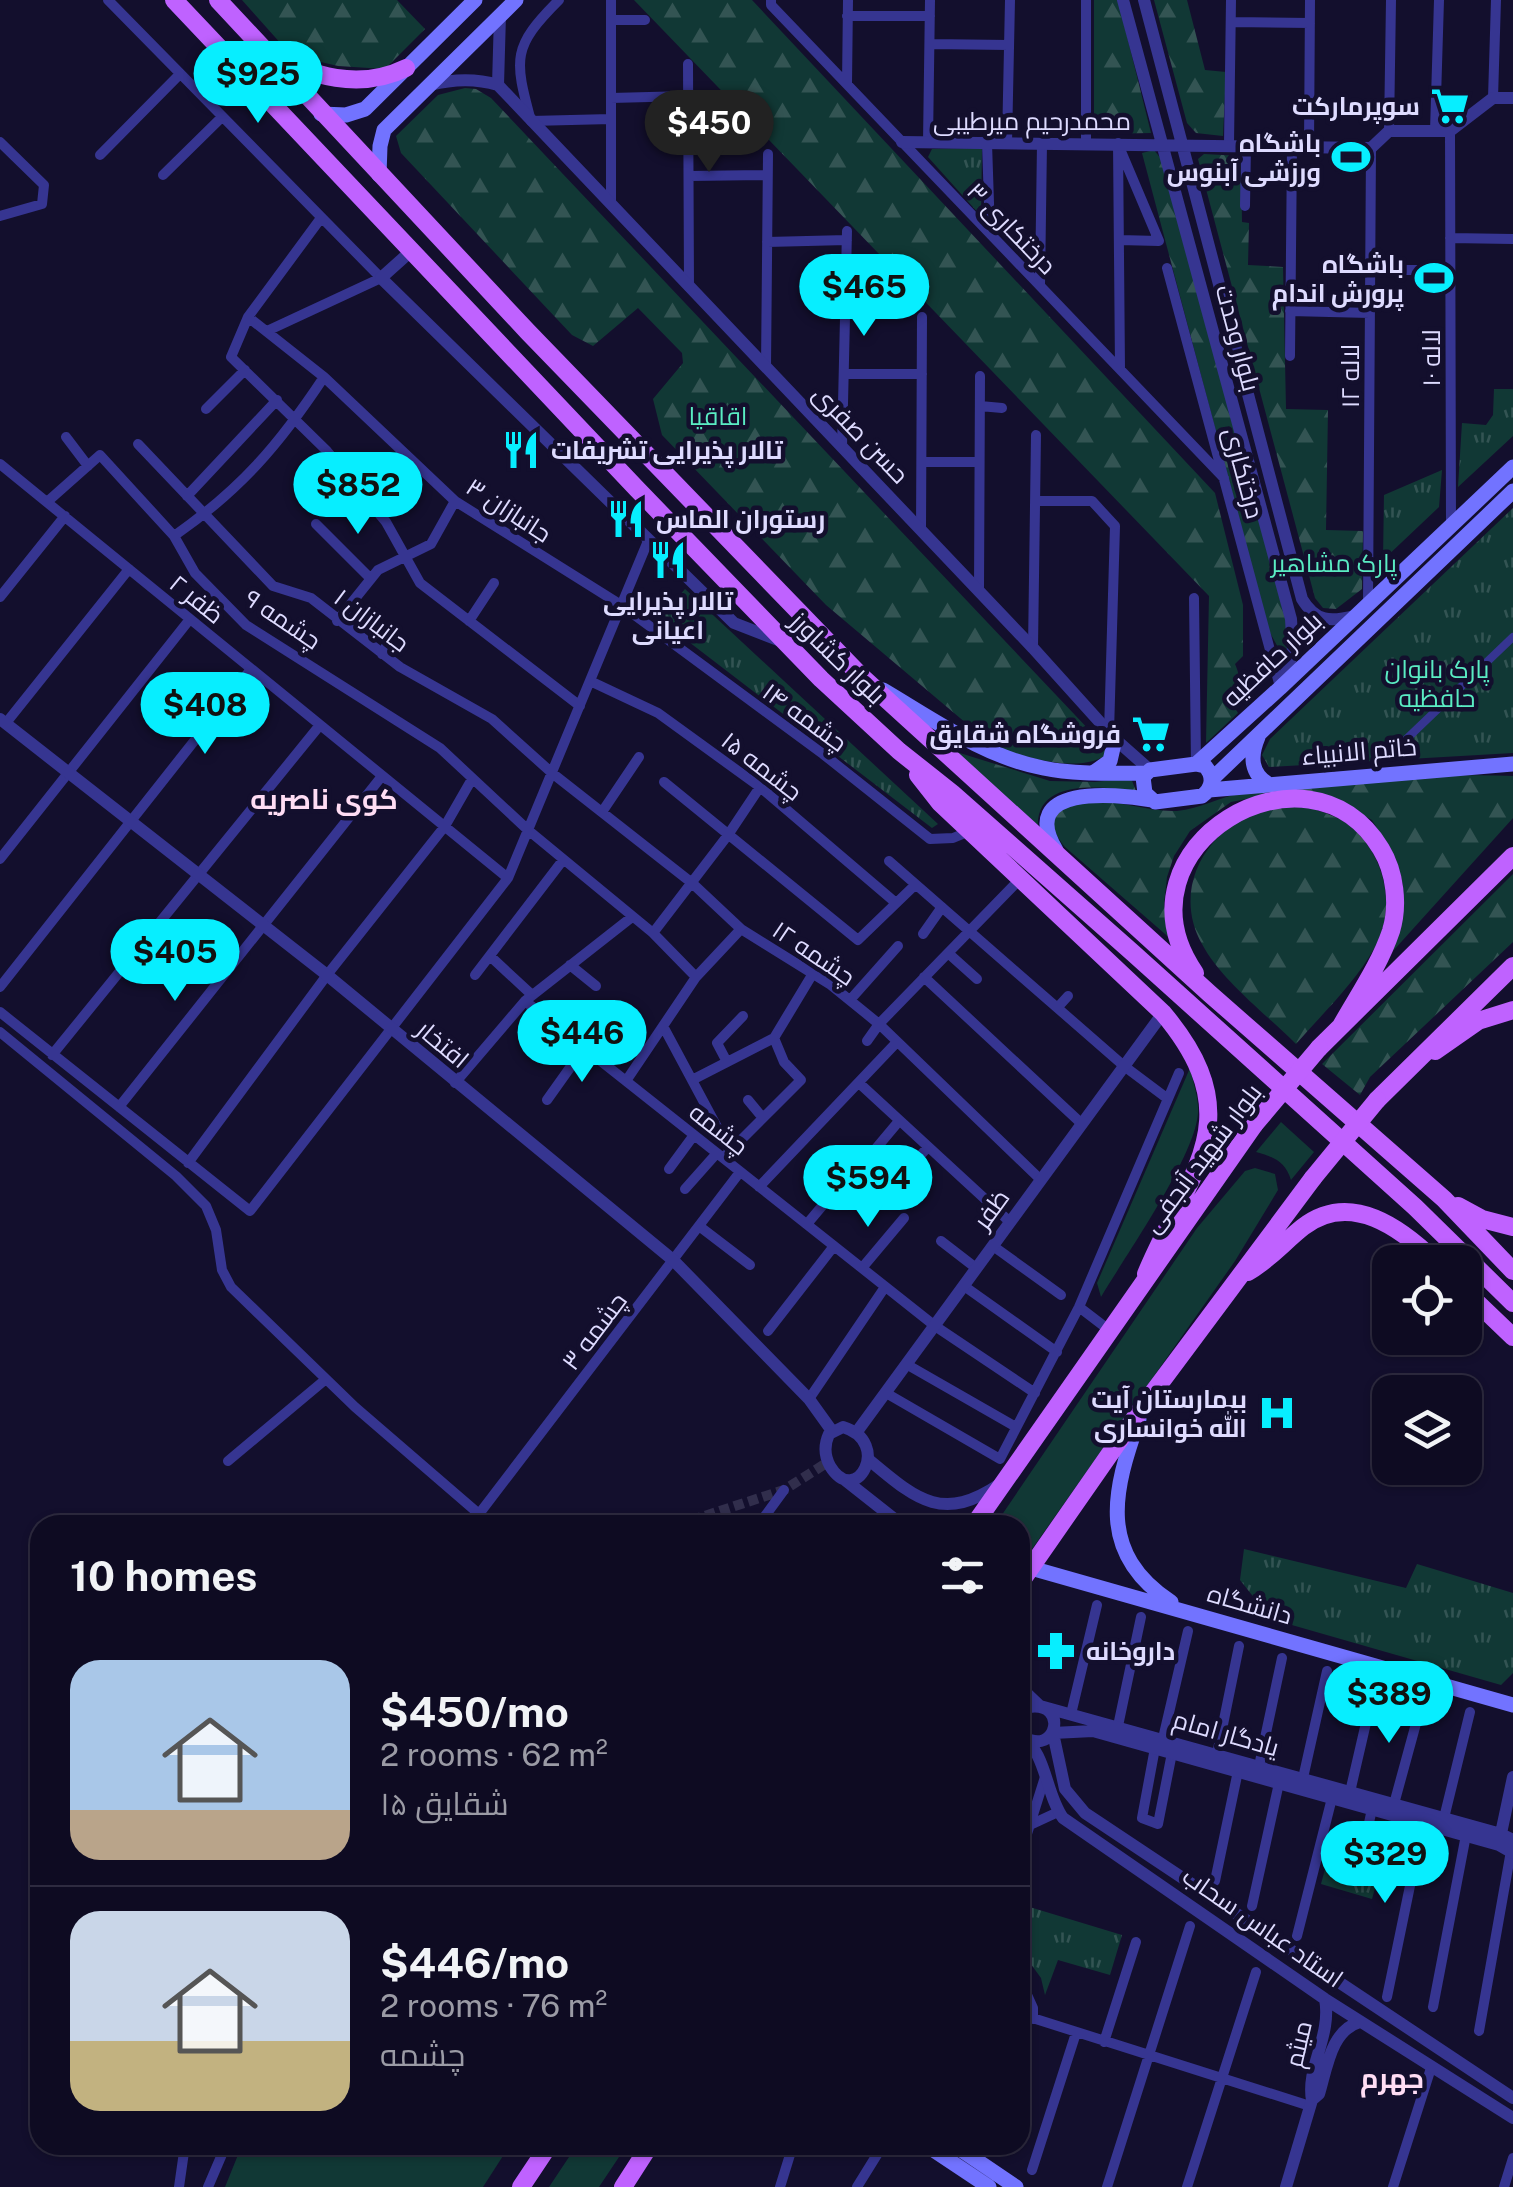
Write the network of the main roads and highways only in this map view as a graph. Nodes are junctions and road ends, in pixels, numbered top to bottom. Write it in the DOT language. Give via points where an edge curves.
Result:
graph roads {
  1 [pos="174,0"];
  2 [pos="218,0"];
  3 [pos="476,0"];
  4 [pos="516,0"];
  5 [pos="252,38"];
  6 [pos="406,68"];
  7 [pos="365,109"];
  8 [pos="321,114"];
  9 [pos="384,130"];
  10 [pos="379,176"];
  11 [pos="1513,467"];
  12 [pos="1513,491"];
  13 [pos="862,677"];
  14 [pos="1112,735"];
  15 [pos="1259,736"];
  16 [pos="899,751"];
  17 [pos="1196,764"];
  18 [pos="1509,765"];
  19 [pos="1147,771"];
  20 [pos="1093,772"];
  21 [pos="1210,785"];
  22 [pos="1270,785"];
  23 [pos="1151,800"];
  24 [pos="1513,856"];
  25 [pos="1060,858"];
  26 [pos="1513,966"];
  27 [pos="1210,994"];
  28 [pos="1513,1010"];
  29 [pos="1341,1026"];
  30 [pos="1402,1075"];
  31 [pos="1444,1199"];
  32 [pos="1513,1226"];
  33 [pos="1417,1245"];
  34 [pos="1513,1270"];
  35 [pos="1146,1274"];
  36 [pos="1239,1278"];
  37 [pos="1513,1303"];
  38 [pos="1482,1307"];
  39 [pos="1513,1337"];
  40 [pos="1146,1402"];
  41 [pos="981,1515"];
  42 [pos="1030,1568"];
  43 [pos="1030,1576"];
  44 [pos="1187,1612"];
  45 [pos="1513,1705"];
  46 [pos="542,2155"];
  47 [pos="644,2155"];
  48 [pos="941,2155"];
  49 [pos="969,2155"];
  50 [pos="521,2187"];
  51 [pos="623,2187"];
  52 [pos="988,2187"];
  53 [pos="1016,2187"];
  1 -- 16 [label="main road, بلوار کشاورز" via="785,643"];
  2 -- 5 [label="main road, بلوار کشاورز"];
  3 -- 6 [label="main road"];
  4 -- 9 [label="main road"];
  5 -- 6 [label="main road" via="328,77 368,80"];
  5 -- 8 [label="main road, بلوار کشاورز"];
  6 -- 7 [label="main road"];
  7 -- 8 [label="main road"];
  7 -- 9 [label="main road"];
  8 -- 10 [label="main road, بلوار کشاورز"];
  9 -- 10 [label="main road"];
  10 -- 13 [label="main road, بلوار کشاورز"];
  11 -- 17 [label="main road, بلوار حافظیه"];
  12 -- 15 [label="main road, بلوار حافظیه"];
  13 -- 20 [label="main road" via="1008,758"];
  13 -- 25 [label="main road, بلوار کشاورز"];
  14 -- 20 [label="main road" via="1110,761"];
  15 -- 21 [label="main road, بلوار حافظیه"];
  15 -- 22 [label="main road" via="1254,766"];
  16 -- 35 [label="main road" via="940,803 1164,1012 1202,1068 1210,1123 1203,1156"];
  16 -- 37 [label="main road, بلوار کشاورز" via="1133,952"];
  17 -- 19 [label="main road"];
  17 -- 21 [label="main road" via="1207,768"];
  18 -- 22 [label="main road, خاتم الانبیاء"];
  19 -- 20 [label="main road"];
  19 -- 23 [label="main road" via="1143,790"];
  21 -- 22 [label="main road, خاتم الانبیاء"];
  21 -- 23 [label="main road, خاتم الانبیاء" via="1199,798"];
  23 -- 25 [label="main road, خاتم الانبیاء" via="1082,796 1056,805 1046,822"];
  24 -- 29 [label="main road, بلوار شهید آنجفی"];
  25 -- 27 [label="main road, بلوار کشاورز"];
  26 -- 30 [label="main road"];
  27 -- 29 [label="main road" via="1184,956 1176,925 1174,904 1186,863 1234,812 1258,803 1318,803 1344,812 1374,838 1386,858 1396,906 1382,951"];
  27 -- 31 [label="main road, بلوار کشاورز"];
  28 -- 30 [label="main road" via="1476,1022"];
  29 -- 35 [label="main road, بلوار شهید آنجفی, bridge" via="1254,1125"];
  30 -- 36 [label="main road, bridge"];
  31 -- 32 [label="main road"];
  31 -- 34 [label="main road, بلوار کشاورز"];
  33 -- 36 [label="main road" via="1382,1220 1335,1213 1302,1227"];
  35 -- 41 [label="main road, بلوار شهید آنجفی"];
  36 -- 40 [label="main road"];
  38 -- 39 [label="main road"];
  40 -- 42 [label="main road"];
  40 -- 44 [label="main road" via="1120,1478 1118,1528 1133,1568"];
  43 -- 44 [label="main road, دانشگاه"];
  44 -- 45 [label="main road, دانشگاه"];
  46 -- 50 [label="main road"];
  47 -- 51 [label="main road"];
  48 -- 52 [label="main road"];
  49 -- 53 [label="main road"];
}
